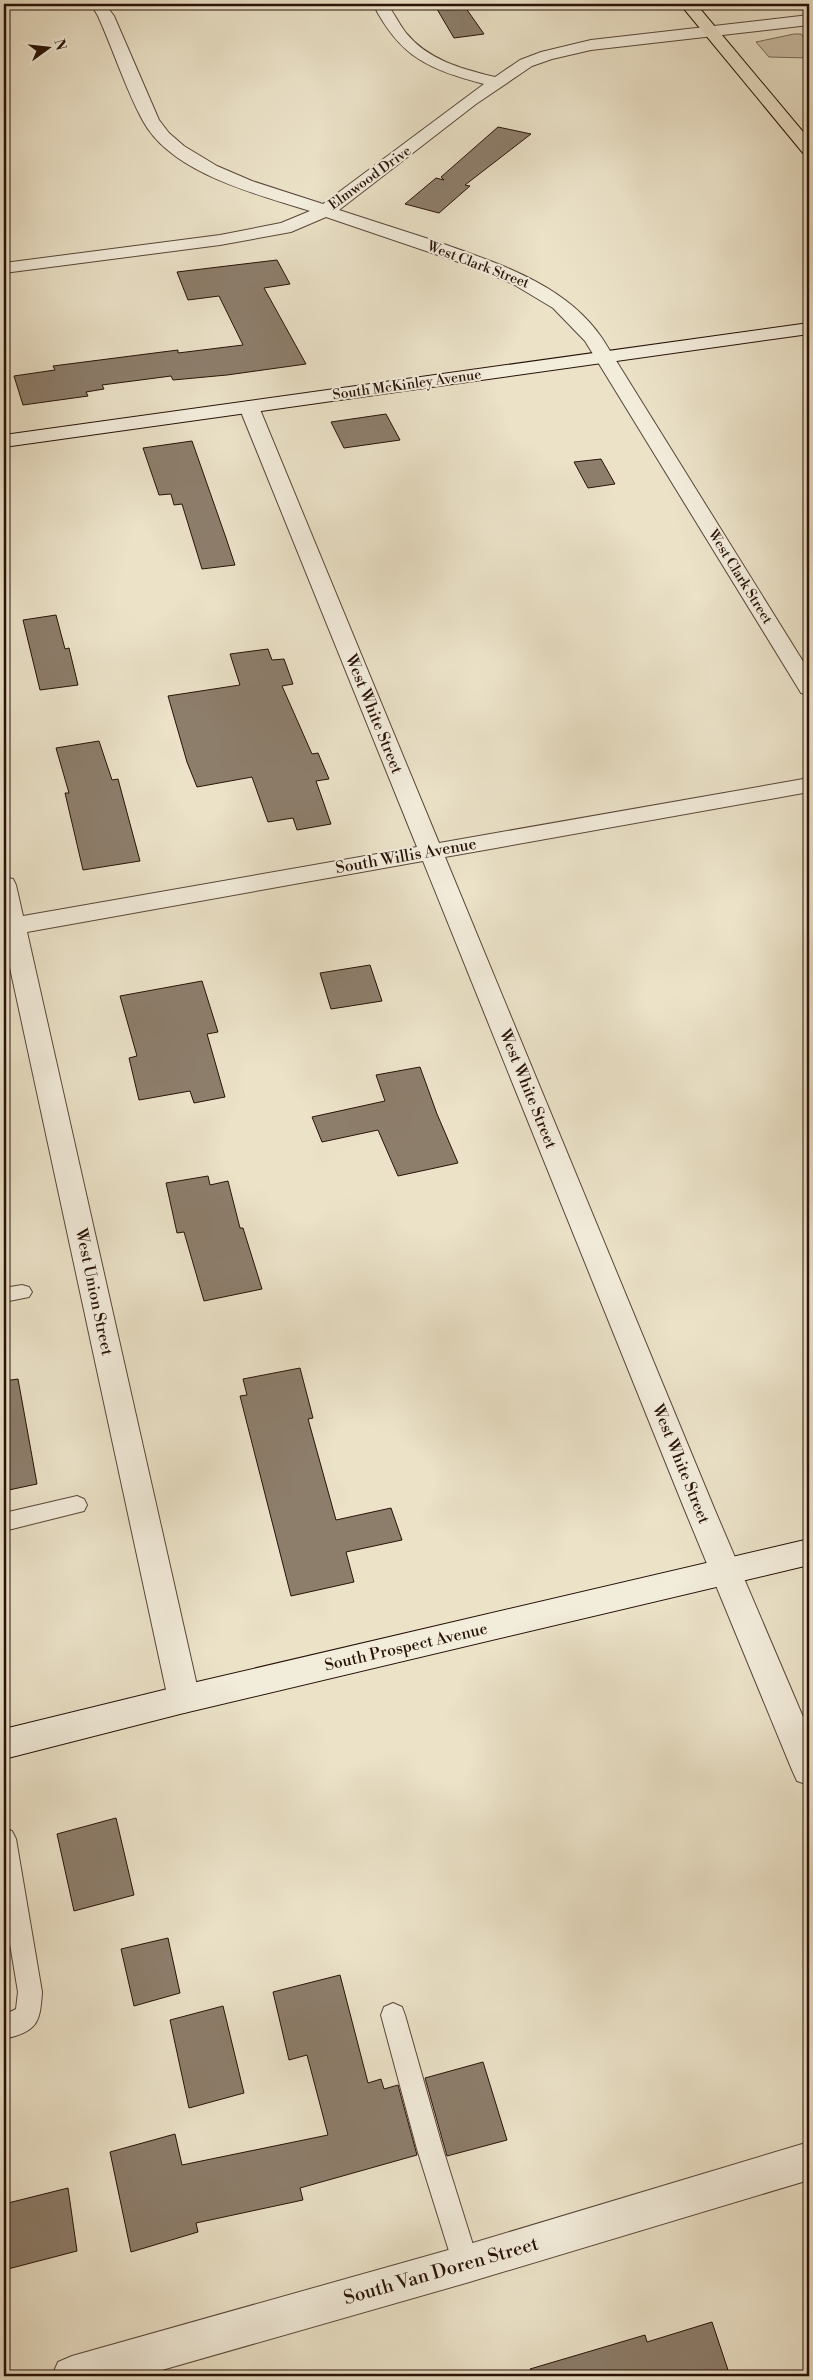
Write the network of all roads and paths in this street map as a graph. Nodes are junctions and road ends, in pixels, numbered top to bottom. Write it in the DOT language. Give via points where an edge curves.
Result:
graph roads {
  1 [pos="98,4"];
  2 [pos="380,4"];
  3 [pos="688,4"];
  4 [pos="809,20"];
  5 [pos="711,32"];
  6 [pos="495,82"];
  7 [pos="809,149"];
  8 [pos="326,211"];
  9 [pos="4,268"];
  10 [pos="809,328"];
  11 [pos="604,357"];
  12 [pos="250,407"];
  13 [pos="4,441"];
  14 [pos="809,688"];
  15 [pos="809,785"];
  16 [pos="431,852"];
  17 [pos="4,885"];
  18 [pos="8,927"];
  19 [pos="77,1505"];
  20 [pos="4,1522"];
  21 [pos="809,1552"];
  22 [pos="725,1572"];
  23 [pos="184,1699"];
  24 [pos="4,1744"];
  25 [pos="809,1770"];
  26 [pos="4,1839"];
  27 [pos="393,2015"];
  28 [pos="4,2027"];
  29 [pos="809,2161"];
  30 [pos="466,2264"];
  31 [pos="72,2376"];
  1 -- 8 [label="street, West Clark Street" via="151,121 160,134 177,149 224,176"];
  2 -- 6 [label="street" via="400,36 426,58 443,67"];
  3 -- 5 [label="main road"];
  4 -- 5 [label="street, Elmwood Drive"];
  5 -- 6 [label="street, Elmwood Drive" via="570,48 526,62"];
  5 -- 7 [label="main road"];
  6 -- 8 [label="street, Elmwood Drive"];
  8 -- 9 [label="street, Elmwood Drive" via="292,226 255,235"];
  8 -- 11 [label="street, West Clark Street" via="524,281 569,311 587,330"];
  10 -- 11 [label="street, South McKinley Avenue"];
  11 -- 12 [label="street, South McKinley Avenue"];
  11 -- 14 [label="street, West Clark Street"];
  12 -- 13 [label="street, South McKinley Avenue"];
  12 -- 16 [label="street, West White Street"];
  15 -- 16 [label="street, South Willis Avenue"];
  16 -- 18 [label="street, South Willis Avenue"];
  16 -- 22 [label="street, West White Street"];
  17 -- 18 [label="street, West Union Street"];
  18 -- 23 [label="street, West Union Street"];
  19 -- 20 [label="lane"];
  21 -- 22 [label="street, South Prospect Avenue"];
  22 -- 23 [label="street, South Prospect Avenue"];
  22 -- 25 [label="street, West White Street"];
  23 -- 24 [label="street, South Prospect Avenue"];
  26 -- 28 [label="lane" via="30,1992 28,2016"];
  27 -- 30 [label="lane"];
  29 -- 30 [label="street, South Van Doren Street"];
  30 -- 31 [label="street, South Van Doren Street"];
}
